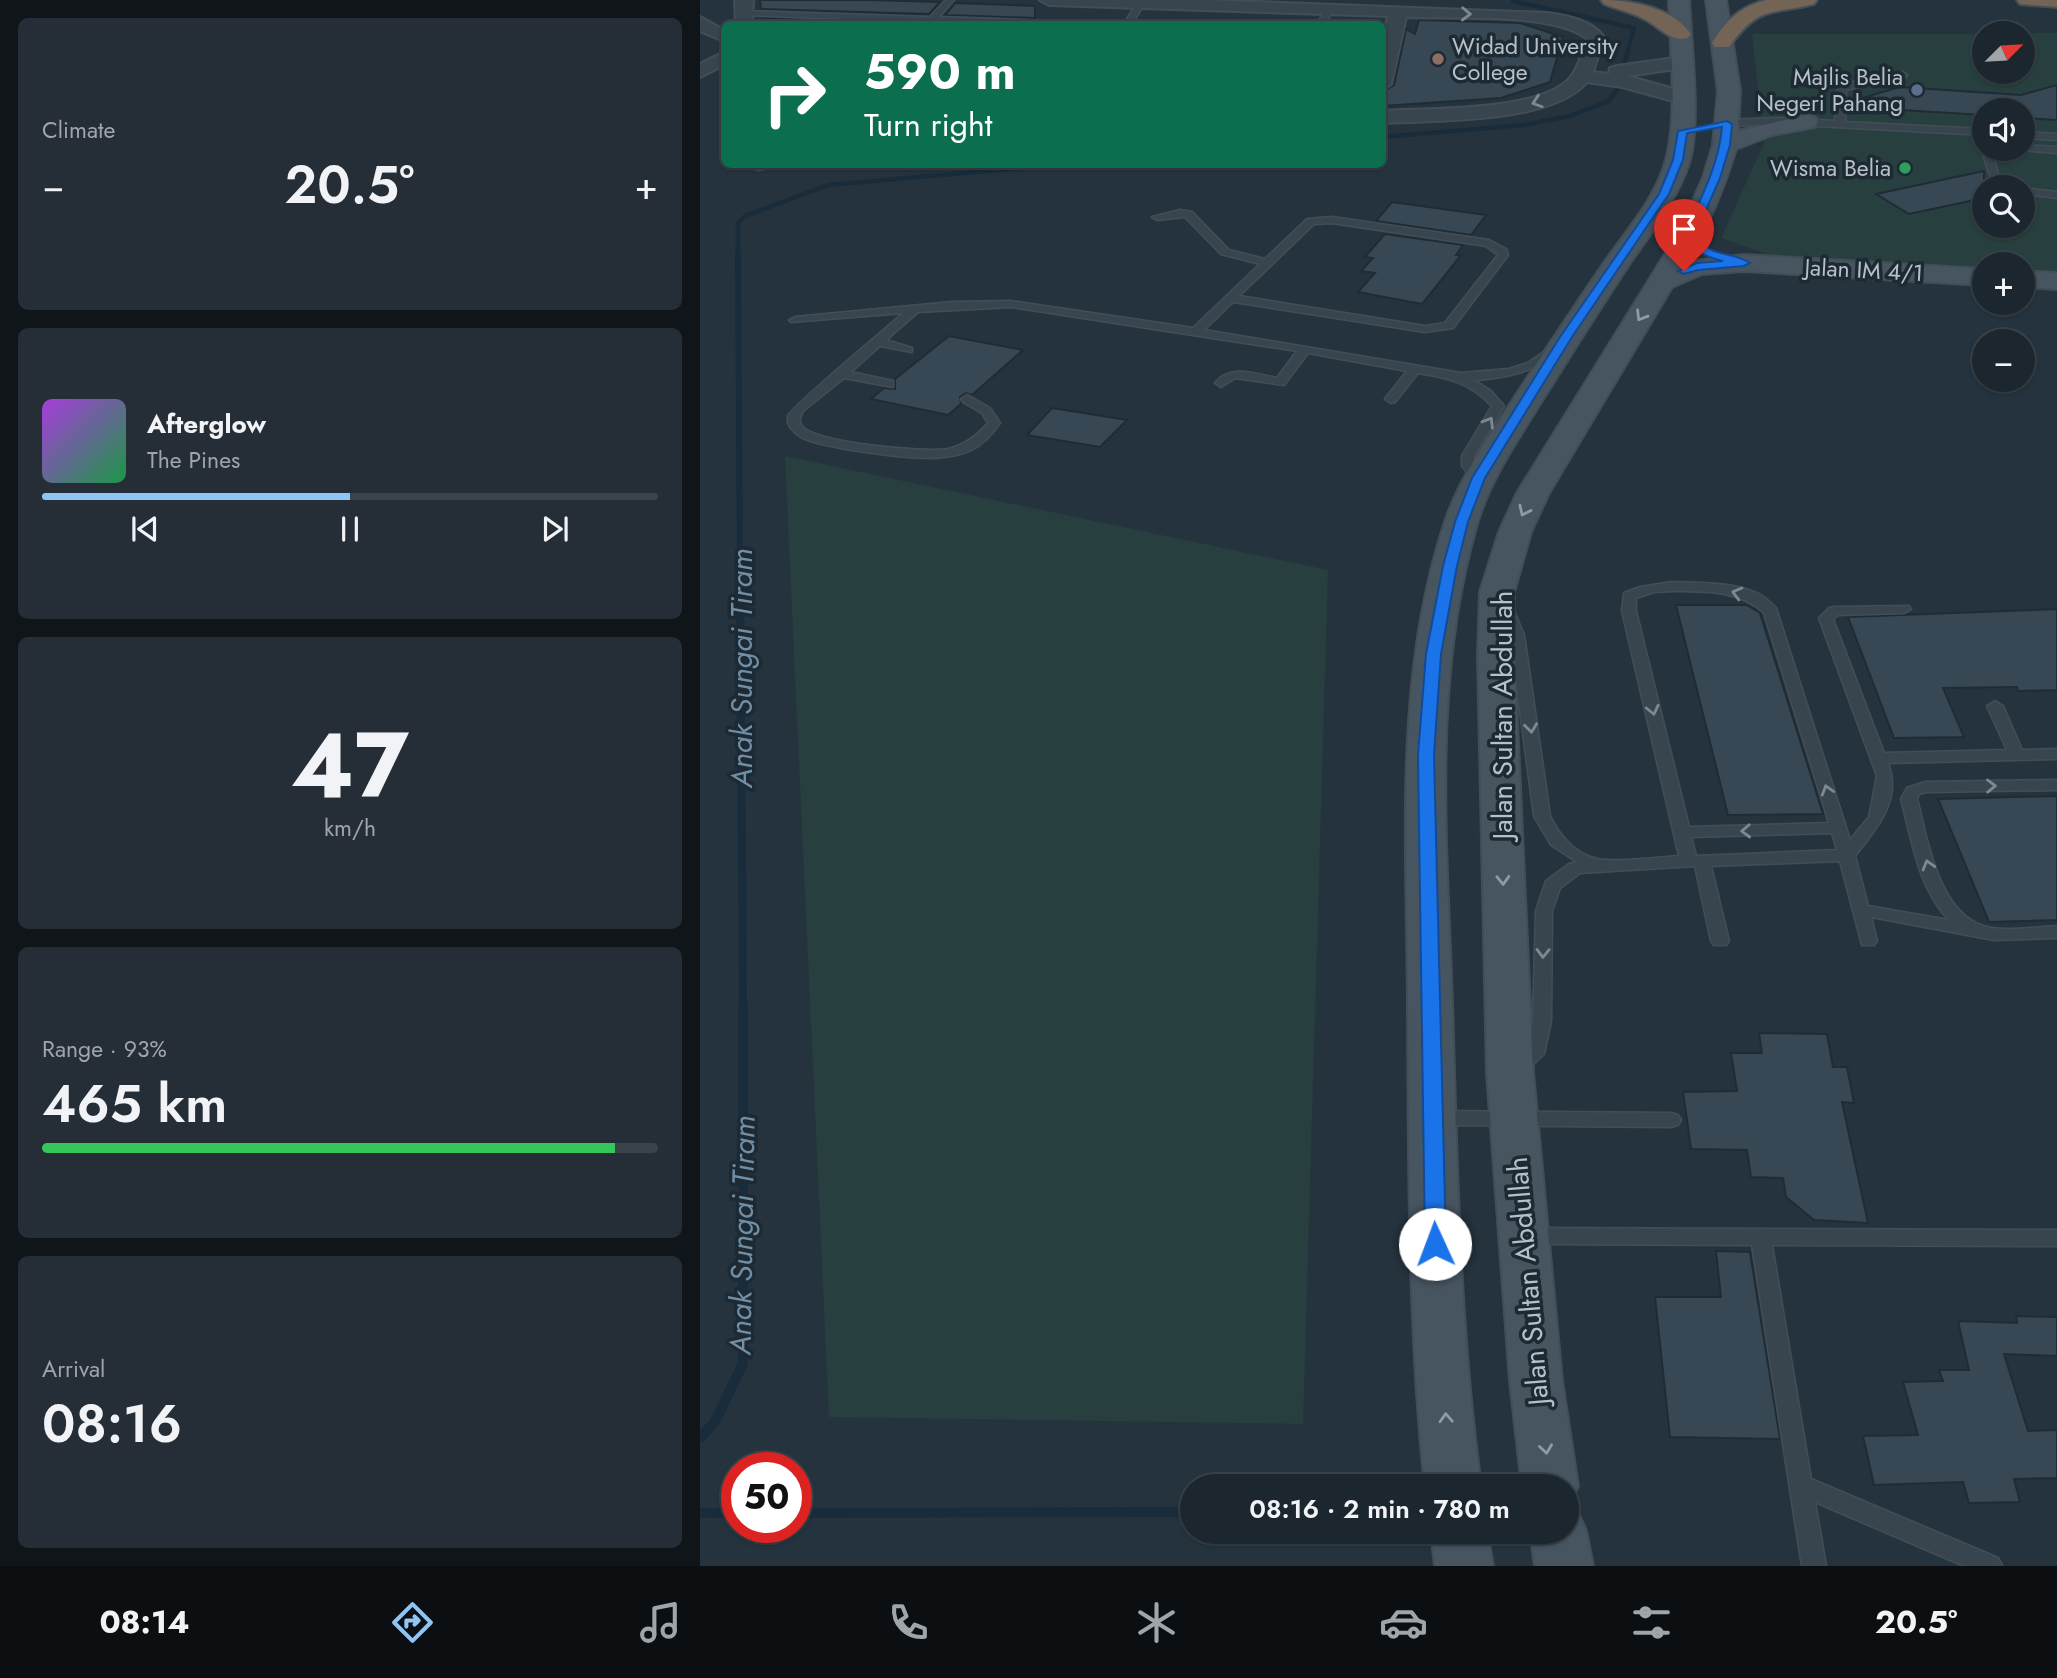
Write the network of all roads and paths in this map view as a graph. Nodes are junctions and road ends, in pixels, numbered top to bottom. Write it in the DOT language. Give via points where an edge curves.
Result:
graph roads {
  1 [pos="950,0"];
  2 [pos="1049,0"];
  3 [pos="1611,0"];
  4 [pos="1679,0"];
  5 [pos="1716,0"];
  6 [pos="1807,0"];
  7 [pos="2026,0"];
  8 [pos="2057,1"];
  9 [pos="1141,3"];
  10 [pos="744,12"];
  11 [pos="1398,12"];
  12 [pos="1325,17"];
  13 [pos="912,21"];
  14 [pos="932,21"];
  15 [pos="1130,21"];
  16 [pos="700,22"];
  17 [pos="1681,34"];
  18 [pos="721,35"];
  19 [pos="1722,43"];
  20 [pos="721,46"];
  21 [pos="700,47"];
  22 [pos="721,60"];
  23 [pos="1682,63"];
  24 [pos="1386,64"];
  25 [pos="700,71"];
  26 [pos="1584,73"];
  27 [pos="1903,75"];
  28 [pos="1729,91"];
  29 [pos="1682,114"];
  30 [pos="1386,117"];
  31 [pos="1807,122"];
  32 [pos="1840,124"];
  33 [pos="1726,134"];
  34 [pos="1972,134"];
  35 [pos="2035,136"];
  36 [pos="2057,137"];
  37 [pos="2035,149"];
  38 [pos="2057,150"];
  39 [pos="2035,192"];
  40 [pos="2057,195"];
  41 [pos="1157,217"];
  42 [pos="1690,235"];
  43 [pos="1265,262"];
  44 [pos="1744,263"];
  45 [pos="1972,276"];
  46 [pos="2035,280"];
  47 [pos="1663,281"];
  48 [pos="2057,281"];
  49 [pos="1233,298"];
  50 [pos="915,308"];
  51 [pos="795,320"];
  52 [pos="1196,331"];
  53 [pos="1566,337"];
  54 [pos="879,342"];
  55 [pos="1305,349"];
  56 [pos="908,350"];
  57 [pos="1415,369"];
  58 [pos="842,374"];
  59 [pos="1461,377"];
  60 [pos="1221,383"];
  61 [pos="890,384"];
  62 [pos="967,399"];
  63 [pos="1391,399"];
  64 [pos="1479,478"];
  65 [pos="1497,592"];
  66 [pos="1904,609"];
  67 [pos="1995,706"];
  68 [pos="2015,754"];
  69 [pos="2057,754"];
  70 [pos="1880,758"];
  71 [pos="2057,785"];
  72 [pos="1839,828"];
  73 [pos="1682,832"];
  74 [pos="1847,856"];
  75 [pos="1696,862"];
  76 [pos="1595,865"];
  77 [pos="1936,893"];
  78 [pos="1861,911"];
  79 [pos="1906,914"];
  80 [pos="2057,932"];
  81 [pos="1985,933"];
  82 [pos="1720,941"];
  83 [pos="1868,941"];
  84 [pos="1510,1073"];
  85 [pos="1513,1117"];
  86 [pos="1431,1118"];
  87 [pos="1671,1119"];
  88 [pos="1523,1236"];
  89 [pos="1761,1237"];
  90 [pos="2057,1238"];
  91 [pos="1451,1474"];
  92 [pos="1548,1474"];
  93 [pos="1800,1485"];
  94 [pos="1461,1544"];
  95 [pos="1560,1544"];
  96 [pos="1464,1566"];
  97 [pos="1564,1566"];
  98 [pos="1814,1566"];
  99 [pos="1990,1566"];
  1 -- 14 [label="lane"];
  2 -- 9 [label="street"];
  3 -- 17 [label="highway" via="1649,13"];
  4 -- 17 [label="main road, Jalan Sultan Abdullah"];
  5 -- 19 [label="main road, Jalan Sultan Abdullah"];
  6 -- 19 [label="highway" via="1749,12 1738,18"];
  7 -- 8 [label="highway"];
  9 -- 12 [label="street"];
  9 -- 15 [label="lane"];
  10 -- 13 [label="lane"];
  11 -- 12 [label="street"];
  11 -- 24 [label="street"];
  11 -- 26 [label="street, one-way" via="1531,16 1573,24 1595,37"];
  16 -- 18 [label="street"];
  17 -- 23 [label="main road, Jalan Sultan Abdullah"];
  19 -- 28 [label="main road, Jalan Sultan Abdullah"];
  20 -- 21 [label="street"];
  22 -- 25 [label="street"];
  23 -- 26 [label="street"];
  23 -- 29 [label="main road, Jalan Sultan Abdullah"];
  26 -- 29 [label="street" via="1623,81"];
  26 -- 30 [label="street, one-way" via="1569,89 1527,105"];
  27 -- 32 [label="lane" via="1842,89"];
  28 -- 31 [label="main road" via="1773,116"];
  28 -- 33 [label="main road, Jalan Sultan Abdullah"];
  29 -- 33 [label="main road"];
  29 -- 53 [label="main road, Jalan Sultan Abdullah" via="1678,160 1664,194"];
  31 -- 32 [label="lane"];
  31 -- 33 [label="main road"];
  32 -- 34 [label="lane"];
  33 -- 42 [label="main road, Jalan Sultan Abdullah"];
  35 -- 36 [label="lane"];
  37 -- 38 [label="lane"];
  39 -- 40 [label="lane"];
  41 -- 43 [label="lane" via="1188,214 1225,252"];
  42 -- 44 [label="main road, Jalan IM 4/1" via="1710,255"];
  42 -- 47 [label="main road, Jalan Sultan Abdullah"];
  43 -- 49 [label="lane"];
  43 -- 49 [label="lane" via="1306,224 1320,220 1489,243 1503,255 1442,329"];
  44 -- 45 [label="main road, Jalan IM 4/1"];
  44 -- 47 [label="main road, Jalan IM 4/1" via="1697,267"];
  46 -- 48 [label="main road"];
  47 -- 65 [label="main road, Jalan Sultan Abdullah, one-way" via="1532,493 1514,532"];
  49 -- 52 [label="lane"];
  50 -- 51 [label="lane"];
  50 -- 52 [label="lane" via="1011,304"];
  50 -- 54 [label="lane"];
  52 -- 55 [label="lane"];
  53 -- 59 [label="lane" via="1541,361 1521,371"];
  53 -- 64 [label="main road, Jalan Sultan Abdullah"];
  54 -- 56 [label="lane"];
  54 -- 58 [label="lane"];
  55 -- 57 [label="lane"];
  55 -- 60 [label="lane" via="1280,382 1235,374"];
  57 -- 59 [label="lane"];
  57 -- 63 [label="lane"];
  58 -- 61 [label="lane"];
  58 -- 62 [label="lane" via="794,414 800,431 816,439 914,455 955,451 973,445 994,423 986,411"];
  64 -- 59 [label="lane, one-way" via="1468,466 1468,456 1498,406"];
  64 -- 86 [label="main road, Jalan Sultan Abdullah" via="1450,566 1428,705"];
  65 -- 76 [label="lane, one-way" via="1517,635 1542,816 1551,836 1564,849"];
  65 -- 84 [label="main road, Jalan Sultan Abdullah, one-way"];
  66 -- 70 [label="lane" via="1834,611 1826,618"];
  67 -- 68 [label="lane"];
  68 -- 69 [label="lane"];
  68 -- 70 [label="lane"];
  70 -- 74 [label="lane" via="1885,776 1877,818"];
  77 -- 71 [label="lane, one-way" via="1909,799 1913,792 1925,787"];
  72 -- 73 [label="lane, one-way"];
  72 -- 73 [label="lane, one-way" via="1771,611 1756,598 1717,587 1645,589 1629,596 1629,611"];
  72 -- 74 [label="lane"];
  73 -- 75 [label="lane"];
  74 -- 75 [label="lane"];
  74 -- 78 [label="lane"];
  75 -- 76 [label="lane"];
  75 -- 82 [label="lane"];
  76 -- 84 [label="lane, one-way" via="1575,868 1552,886 1544,911 1542,1021 1535,1054"];
  77 -- 79 [label="lane" via="1929,904"];
  77 -- 81 [label="lane" via="1948,912"];
  78 -- 79 [label="lane"];
  78 -- 83 [label="lane"];
  79 -- 81 [label="lane"];
  80 -- 81 [label="lane"];
  84 -- 85 [label="main road, Jalan Sultan Abdullah"];
  85 -- 86 [label="lane"];
  85 -- 87 [label="lane"];
  85 -- 88 [label="main road, Jalan Sultan Abdullah"];
  91 -- 86 [label="main road, Jalan Sultan Abdullah, one-way"];
  88 -- 89 [label="lane"];
  88 -- 92 [label="main road, Jalan Sultan Abdullah, one-way"];
  89 -- 90 [label="lane"];
  89 -- 93 [label="lane"];
  93 -- 98 [label="lane"];
  93 -- 99 [label="lane"];
  94 -- 96 [label="main road"];
  95 -- 97 [label="main road"];
}
